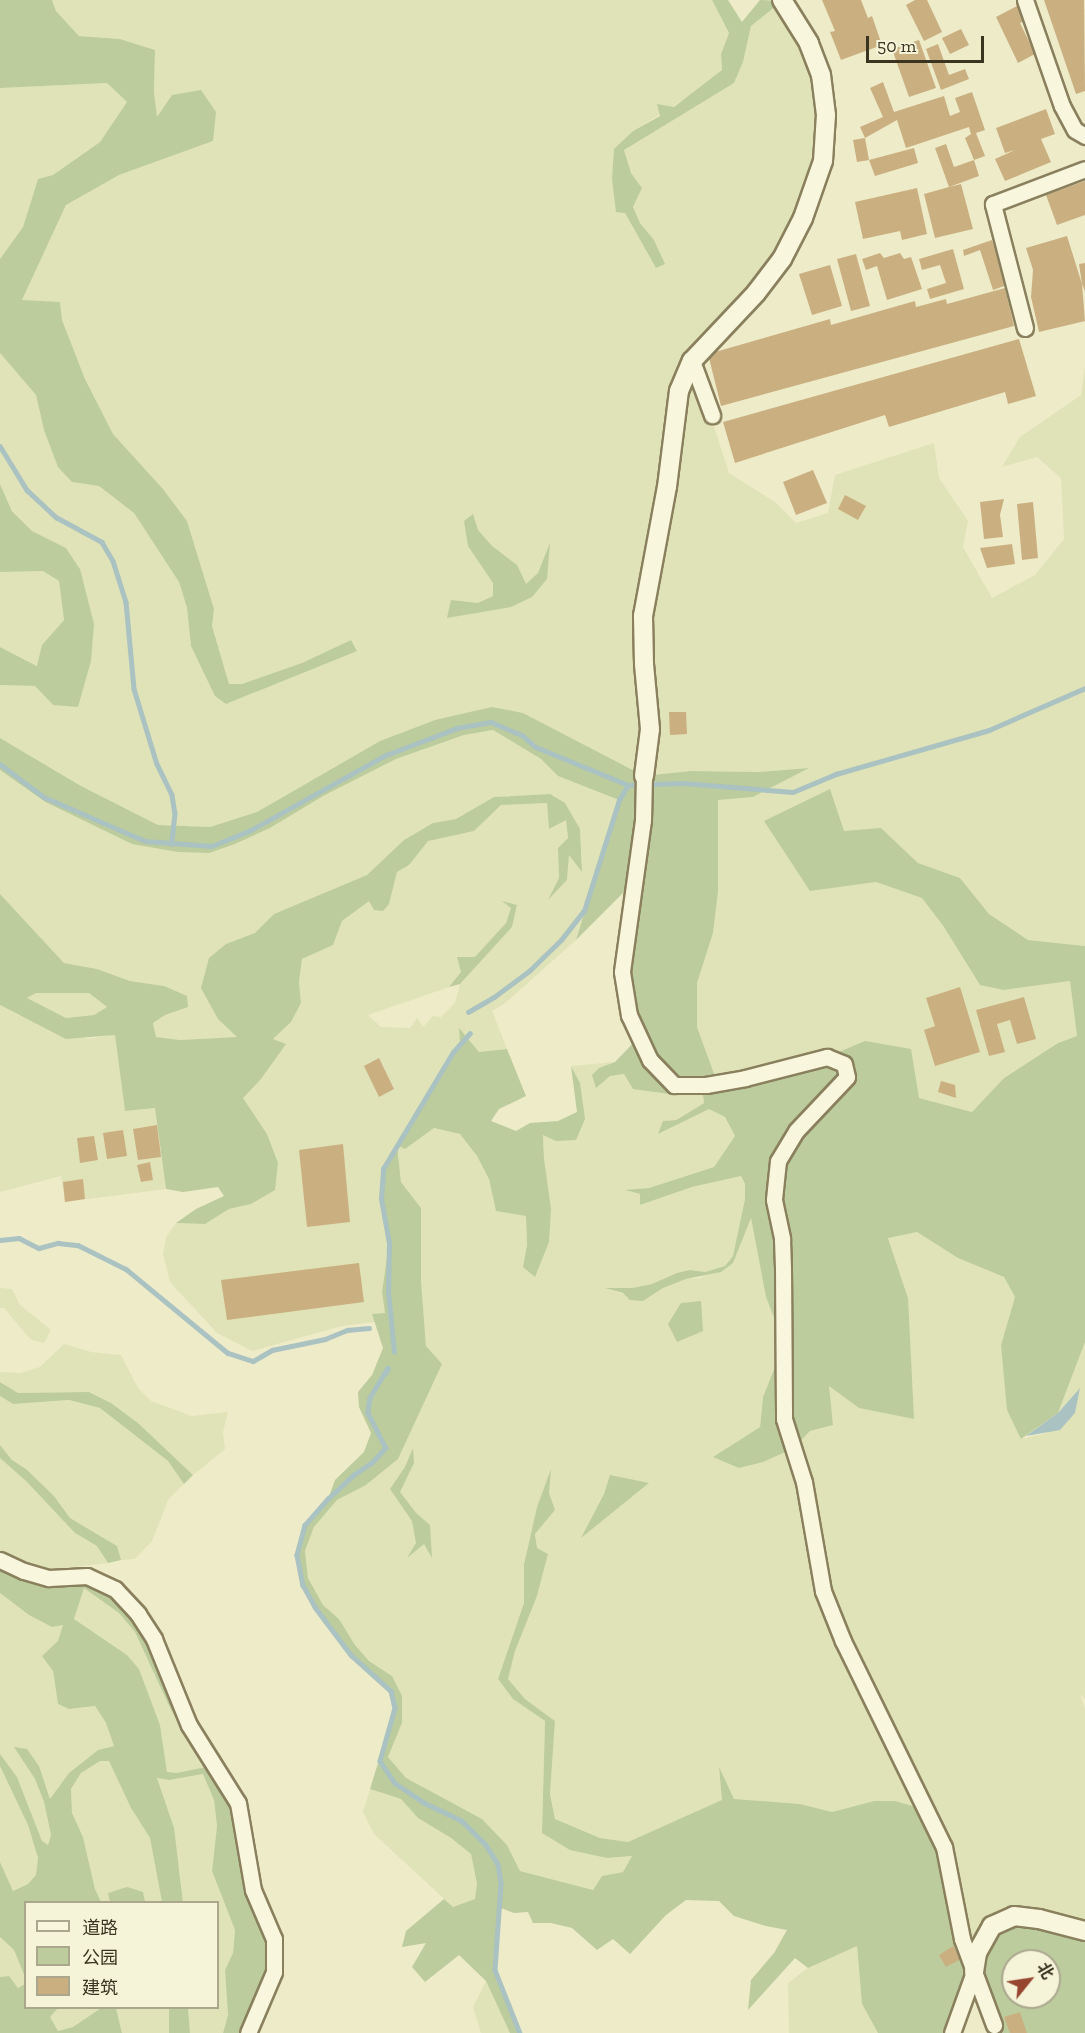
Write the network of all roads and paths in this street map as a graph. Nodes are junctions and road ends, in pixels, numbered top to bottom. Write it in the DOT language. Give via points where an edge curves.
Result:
graph roads {
  1 [pos="782,0"];
  2 [pos="1025,0"];
  3 [pos="1085,136"];
  4 [pos="1085,170"];
  5 [pos="1025,328"];
  6 [pos="693,361"];
  7 [pos="712,415"];
  8 [pos="644,777"];
  9 [pos="0,1560"];
  10 [pos="1085,1931"];
  11 [pos="974,1972"];
  12 [pos="994,2025"];
  13 [pos="248,2033"];
  14 [pos="952,2033"];
  1 -- 6 [label="street" via="810,43 821,75 826,115 824,161 783,259"];
  2 -- 3 [label="street" via="1062,106 1075,130"];
  4 -- 5 [label="street" via="993,204"];
  6 -- 7 [label="street"];
  6 -- 8 [label="street" via="679,390 667,487 643,616 650,729"];
  8 -- 11 [label="street" via="622,972 629,1015 650,1060 674,1085 706,1085 827,1057 844,1064 847,1077 796,1131 778,1161 774,1200 783,1258 784,1419 804,1482 823,1591 944,1847 962,1939"];
  9 -- 13 [label="street" via="49,1578 87,1576 115,1589 154,1639 189,1725 238,1803 254,1890 274,1939 274,1972"];
  10 -- 11 [label="street" via="1014,1916 992,1926 977,1953"];
  11 -- 12 [label="street"];
  11 -- 14 [label="street"];
}
